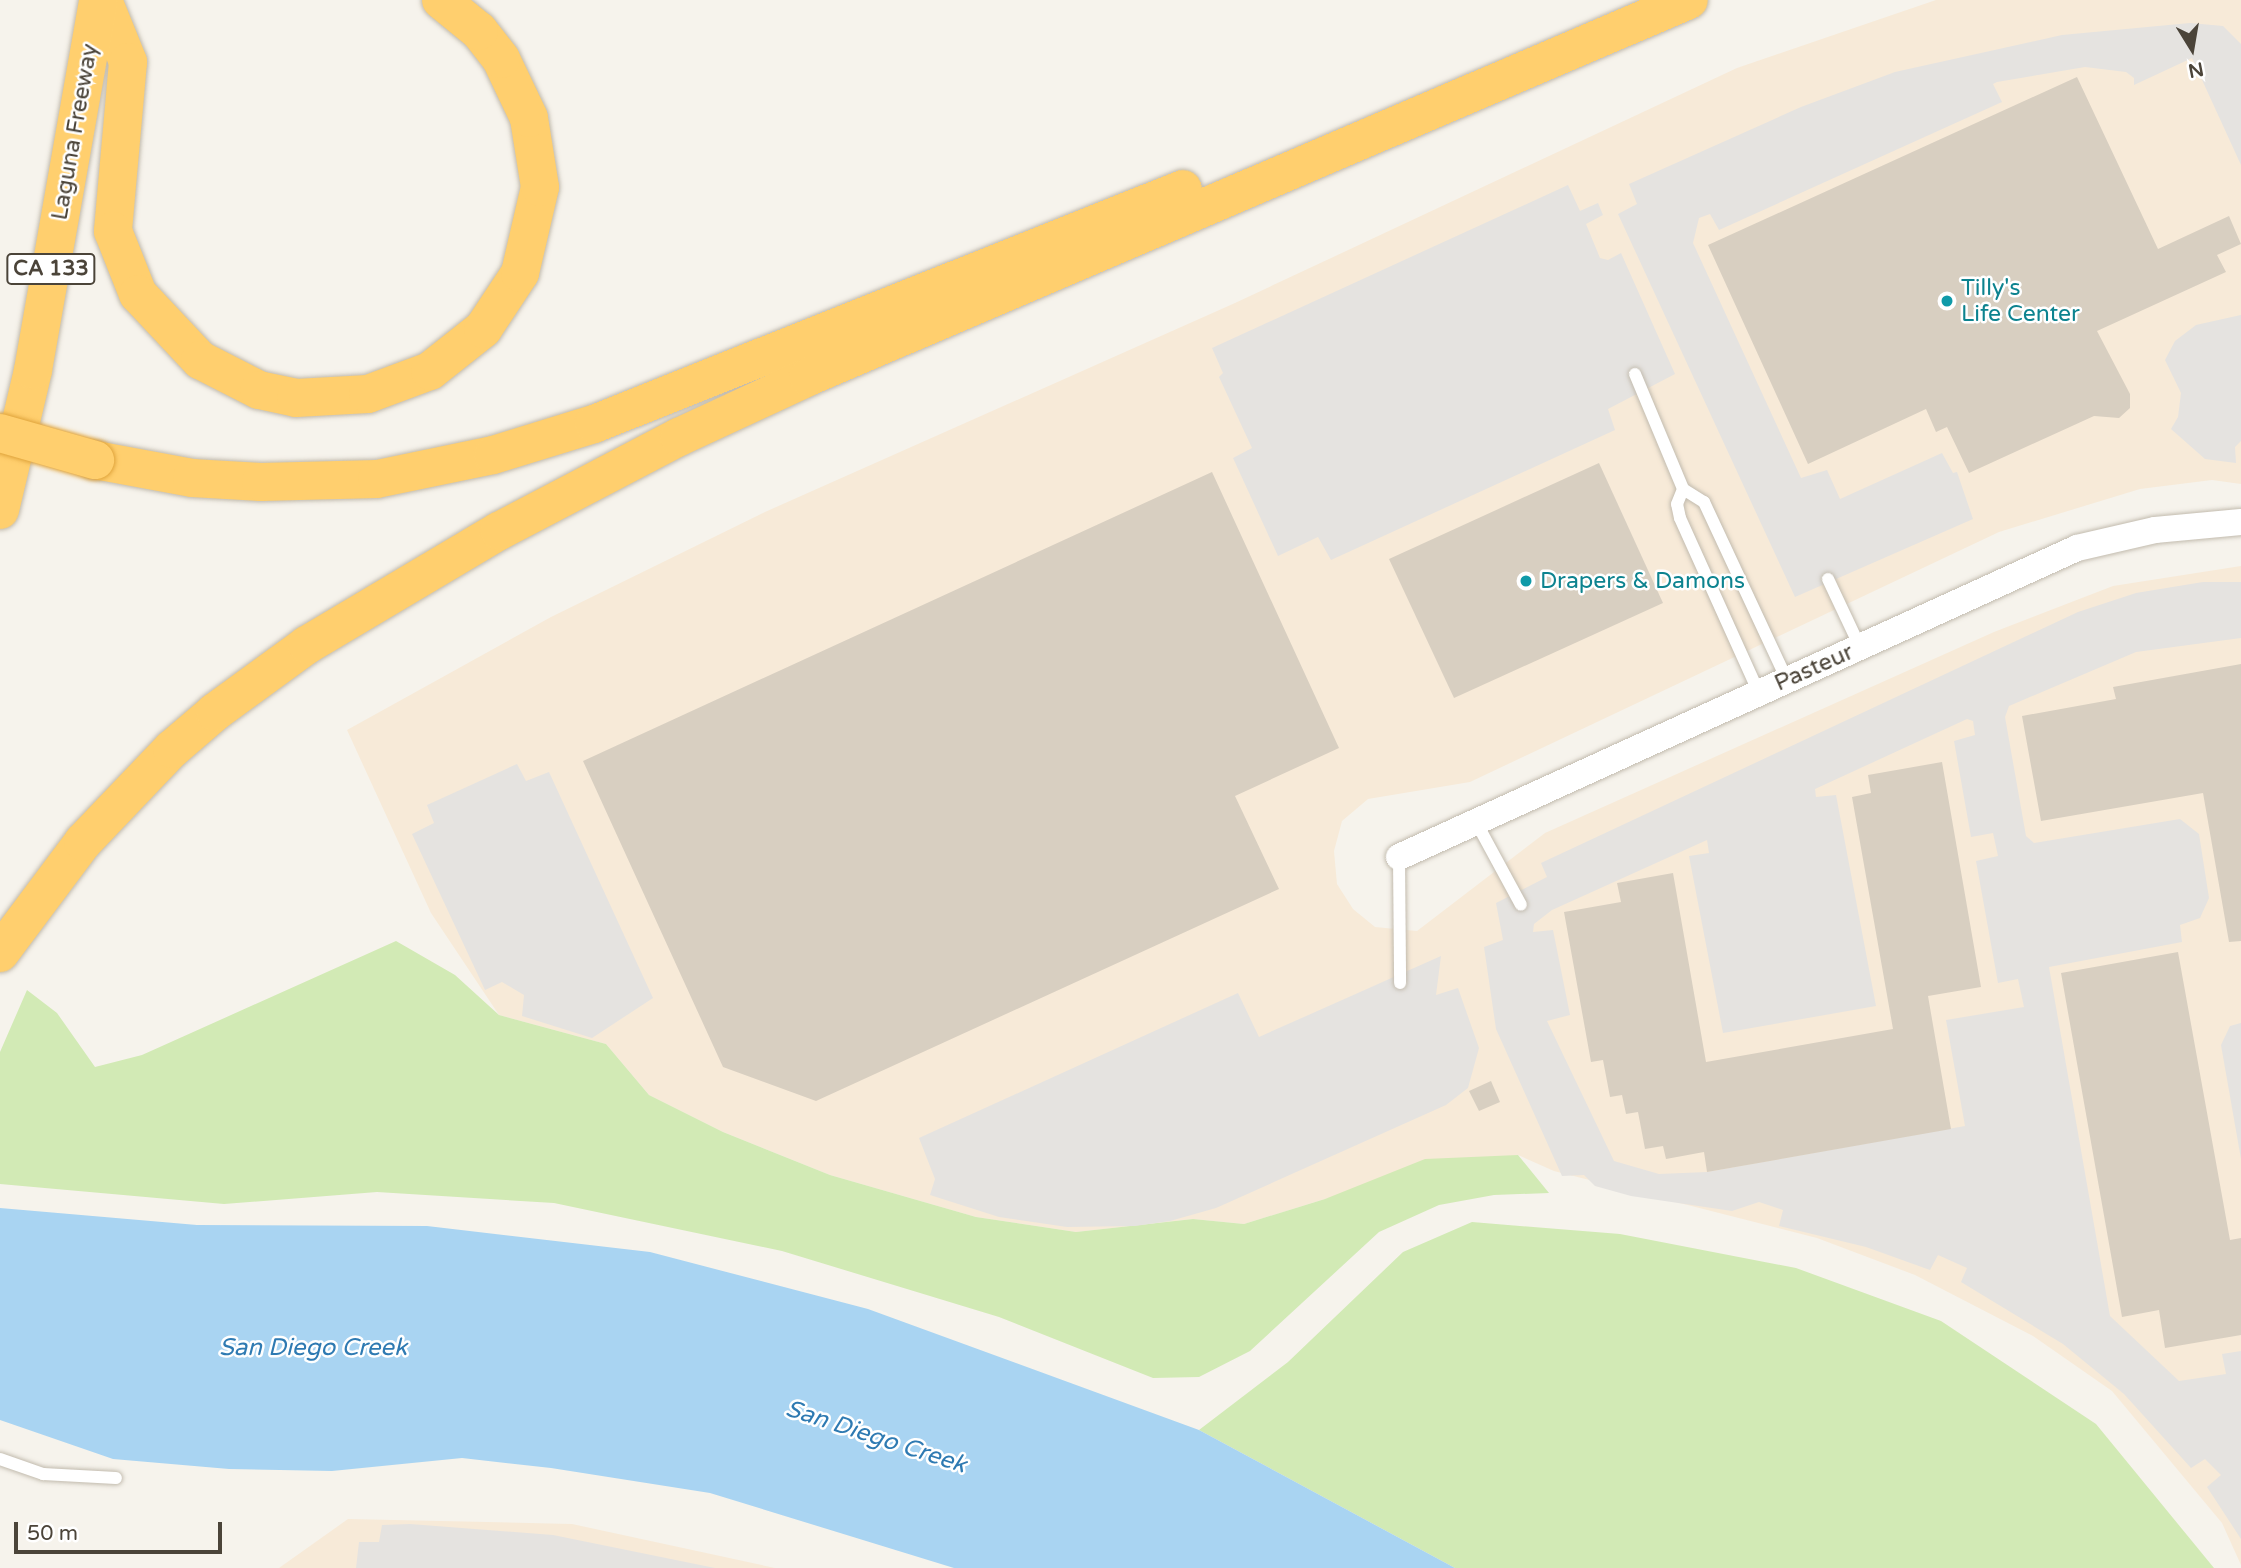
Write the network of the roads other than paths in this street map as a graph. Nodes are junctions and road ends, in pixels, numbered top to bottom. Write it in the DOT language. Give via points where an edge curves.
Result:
graph roads {
  1 [pos="441,0"];
  2 [pos="1671,0"];
  3 [pos="1689,0"];
  4 [pos="102,14"];
  5 [pos="1635,374"];
  6 [pos="0,433"];
  7 [pos="1683,489"];
  8 [pos="0,510"];
  9 [pos="2241,522"];
  10 [pos="1828,579"];
  11 [pos="1860,647"];
  12 [pos="1787,680"];
  13 [pos="1759,693"];
  14 [pos="1476,822"];
  15 [pos="1399,857"];
  16 [pos="1521,905"];
  17 [pos="0,953"];
  18 [pos="1400,983"];
  19 [pos="0,1459"];
  20 [pos="116,1478"];
  1 -- 4 [label="highway" via="479,31 501,59 529,118 540,187 529,246 503,304 458,352 400,384 335,397 296,398 230,379 177,340 138,294 113,231 128,62"];
  2 -- 6 [label="highway, bridge" via="855,316 556,438 439,468 339,481 222,480 95,460"];
  3 -- 17 [label="highway" via="808,377 679,437 499,531 307,645 215,712 172,749 83,842"];
  4 -- 8 [label="highway, Laguna Freeway / CA 133" via="33,370"];
  5 -- 7 [label="lane"];
  7 -- 12 [label="lane" via="1704,502"];
  7 -- 13 [label="lane" via="1677,504 1680,518"];
  9 -- 11 [label="street, Pasteur" via="2155,530 2077,548"];
  10 -- 11 [label="lane"];
  11 -- 12 [label="street, Pasteur"];
  12 -- 13 [label="street, Pasteur"];
  13 -- 14 [label="street, Pasteur"];
  14 -- 15 [label="street, Pasteur"];
  14 -- 16 [label="lane"];
  15 -- 18 [label="lane"];
  19 -- 20 [label="lane" via="43,1474"];
}
